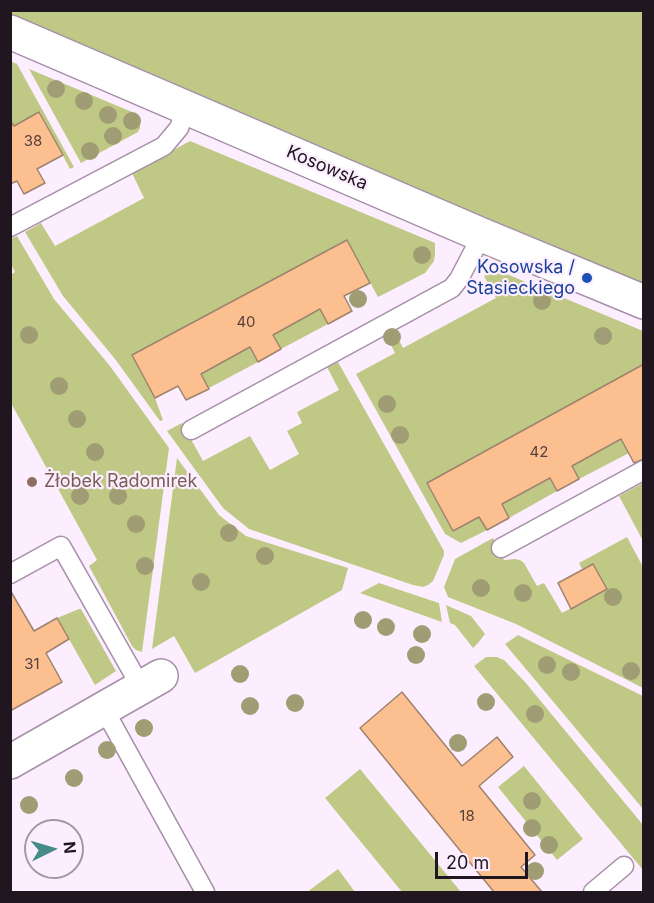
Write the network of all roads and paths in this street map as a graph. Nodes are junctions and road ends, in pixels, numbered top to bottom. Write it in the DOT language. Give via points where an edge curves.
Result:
graph roads {
  1 [pos="10,32"];
  2 [pos="186,108"];
  3 [pos="10,227"];
  4 [pos="482,235"];
  5 [pos="644,302"];
  6 [pos="191,430"];
  7 [pos="644,470"];
  8 [pos="501,548"];
  9 [pos="10,574"];
  10 [pos="151,682"];
  11 [pos="104,709"];
  12 [pos="10,762"];
  13 [pos="624,866"];
  14 [pos="205,892"];
  15 [pos="593,892"];
  1 -- 2 [label="street, Kosowska"];
  2 -- 3 [label="lane" via="179,128 164,146"];
  2 -- 4 [label="street, Kosowska"];
  4 -- 5 [label="street, Kosowska"];
  4 -- 6 [label="lane" via="452,288"];
  7 -- 8 [label="lane"];
  9 -- 10 [label="lane" via="61,546"];
  10 -- 11 [label="street"];
  11 -- 12 [label="street"];
  11 -- 14 [label="lane"];
  13 -- 15 [label="lane"];
}
